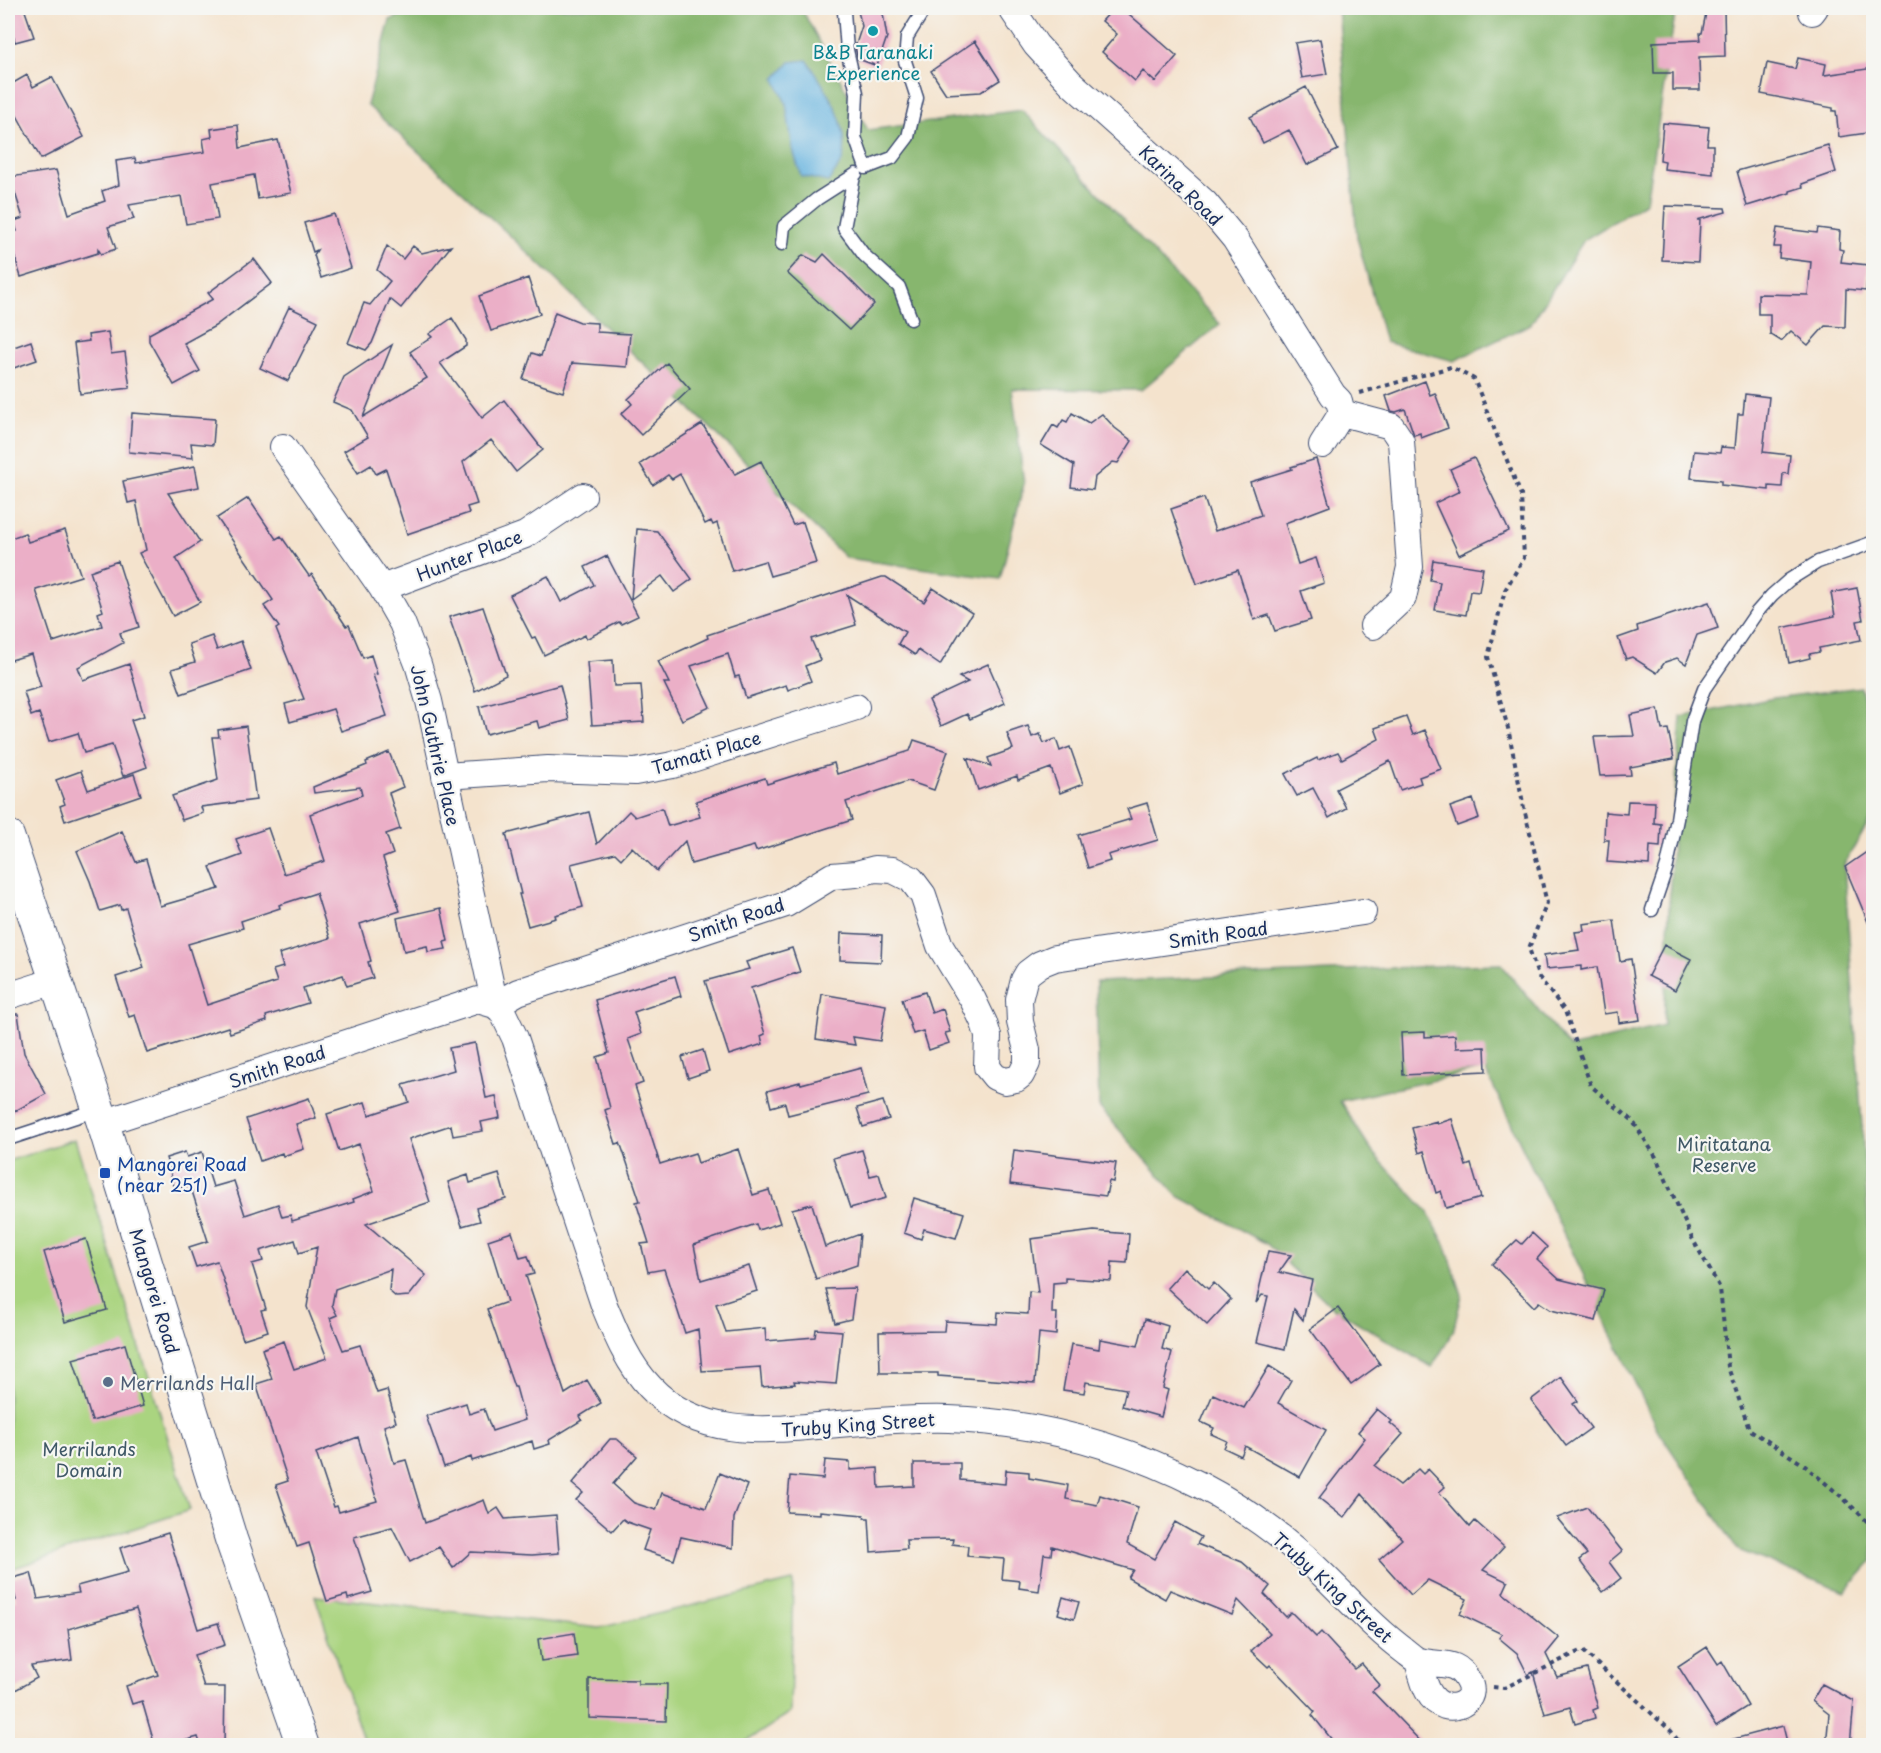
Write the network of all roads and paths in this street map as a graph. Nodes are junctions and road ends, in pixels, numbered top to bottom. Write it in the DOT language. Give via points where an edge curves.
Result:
graph roads {
  1 [pos="925,8"];
  2 [pos="1011,8"];
  3 [pos="843,12"];
  4 [pos="866,168"];
  5 [pos="854,176"];
  6 [pos="782,244"];
  7 [pos="911,319"];
  8 [pos="1340,407"];
  9 [pos="1322,445"];
  10 [pos="283,447"];
  11 [pos="583,496"];
  12 [pos="1874,542"];
  13 [pos="382,588"];
  14 [pos="1373,626"];
  15 [pos="856,707"];
  16 [pos="445,776"];
  17 [pos="8,836"];
  18 [pos="1652,910"];
  19 [pos="1363,912"];
  20 [pos="56,981"];
  21 [pos="8,996"];
  22 [pos="495,1005"];
  23 [pos="101,1116"];
  24 [pos="8,1139"];
  25 [pos="1874,1528"];
  26 [pos="1418,1661"];
  27 [pos="1471,1687"];
  28 [pos="303,1746"];
  29 [pos="1682,1746"];
  1 -- 4 [label="lane" via="907,37 905,61 917,98 908,137 892,158"];
  2 -- 8 [label="street, Karina Road" via="1036,45 1071,83 1205,203 1235,239"];
  3 -- 4 [label="lane" via="857,93 855,137"];
  4 -- 5 [label="lane"];
  5 -- 6 [label="lane" via="784,226"];
  5 -- 7 [label="lane" via="844,228 864,255 899,287"];
  8 -- 9 [label="street"];
  8 -- 14 [label="street" via="1391,426 1401,441 1410,567 1402,598"];
  8 -- 25 [label="path" via="1365,391 1451,367 1474,379 1521,495 1524,558 1505,590 1488,657 1508,728 1546,903 1529,948 1538,976 1565,1011 1591,1086 1632,1120 1656,1157 1692,1238 1720,1288 1728,1367 1749,1429 1804,1465"];
  10 -- 13 [label="street, John Guthrie Place"];
  11 -- 13 [label="street, Hunter Place" via="525,535"];
  12 -- 18 [label="lane" via="1818,562 1789,580 1757,612 1704,689 1692,721 1667,866"];
  13 -- 16 [label="street, John Guthrie Place" via="402,623 418,664"];
  15 -- 16 [label="street, Tamati Place" via="673,765 635,772 548,769"];
  16 -- 22 [label="street, John Guthrie Place"];
  17 -- 20 [label="street, Mangorei Road"];
  19 -- 22 [label="street, Smith Road" via="1055,958 1040,964 1028,973 1019,1000 1027,1063 1021,1075 1005,1081 994,1077 987,1067 988,1036 984,1023 940,946 923,895 910,879 893,870 832,876 786,904 518,992"];
  20 -- 21 [label="street"];
  20 -- 23 [label="street, Mangorei Road"];
  22 -- 23 [label="street, Smith Road" via="478,1000"];
  22 -- 26 [label="street, Truby King Street" via="515,1038 617,1336 650,1388 672,1406 723,1428 777,1430 894,1419 948,1419 1003,1422 1102,1444 1161,1467 1244,1511 1290,1544 1380,1633"];
  23 -- 24 [label="lane"];
  23 -- 28 [label="street, Mangorei Road" via="231,1539"];
  26 -- 27 [label="street, Truby King Street" via="1447,1664 1463,1671"];
  26 -- 27 [label="street" via="1426,1688 1436,1702 1450,1708 1464,1703"];
  27 -- 29 [label="path" via="1504,1688 1582,1650 1671,1731"];
}
